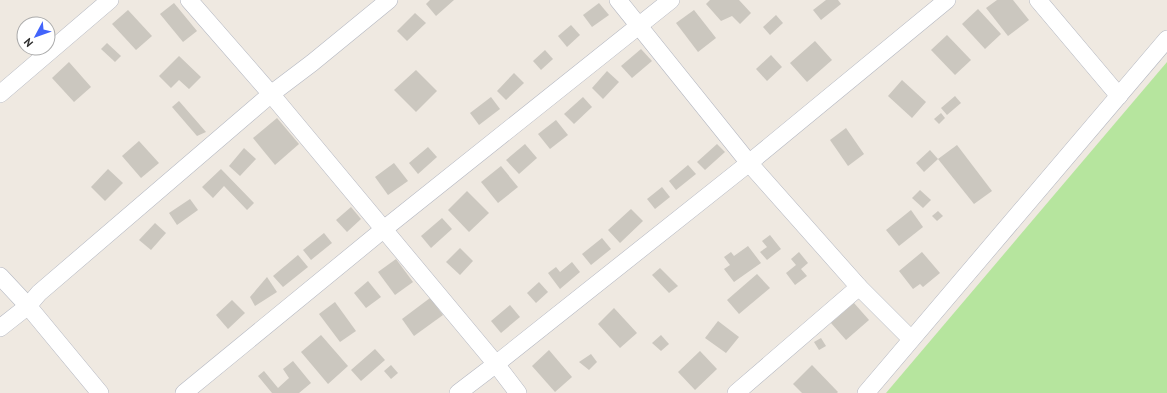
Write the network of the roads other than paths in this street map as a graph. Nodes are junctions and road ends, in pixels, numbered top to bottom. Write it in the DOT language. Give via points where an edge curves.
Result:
graph roads {
  1 [pos="110,0"];
  2 [pos="189,0"];
  3 [pos="389,0"];
  4 [pos="618,0"];
  5 [pos="671,0"];
  6 [pos="947,0"];
  7 [pos="1038,0"];
  8 [pos="639,25"];
  9 [pos="1167,39"];
  10 [pos="0,94"];
  11 [pos="271,94"];
  12 [pos="1119,96"];
  13 [pos="749,163"];
  14 [pos="384,229"];
  15 [pos="0,276"];
  16 [pos="859,287"];
  17 [pos="28,306"];
  18 [pos="0,328"];
  19 [pos="911,339"];
  20 [pos="496,364"];
  21 [pos="100,393"];
  22 [pos="184,393"];
  23 [pos="458,393"];
  24 [pos="518,393"];
  25 [pos="736,393"];
  26 [pos="866,393"];
  1 -- 10 [label="street"];
  2 -- 11 [label="street"];
  3 -- 11 [label="street" via="312,64"];
  4 -- 8 [label="street"];
  5 -- 8 [label="street"];
  6 -- 13 [label="street"];
  7 -- 12 [label="street"];
  8 -- 13 [label="street"];
  8 -- 14 [label="street"];
  9 -- 12 [label="street"];
  11 -- 14 [label="street"];
  11 -- 17 [label="street" via="39,293"];
  12 -- 19 [label="street"];
  13 -- 16 [label="street"];
  13 -- 20 [label="street"];
  14 -- 20 [label="street"];
  14 -- 22 [label="street"];
  15 -- 17 [label="street"];
  16 -- 19 [label="street"];
  16 -- 25 [label="street"];
  17 -- 18 [label="street"];
  17 -- 21 [label="street"];
  19 -- 26 [label="street"];
  20 -- 23 [label="street"];
  20 -- 24 [label="street"];
}
